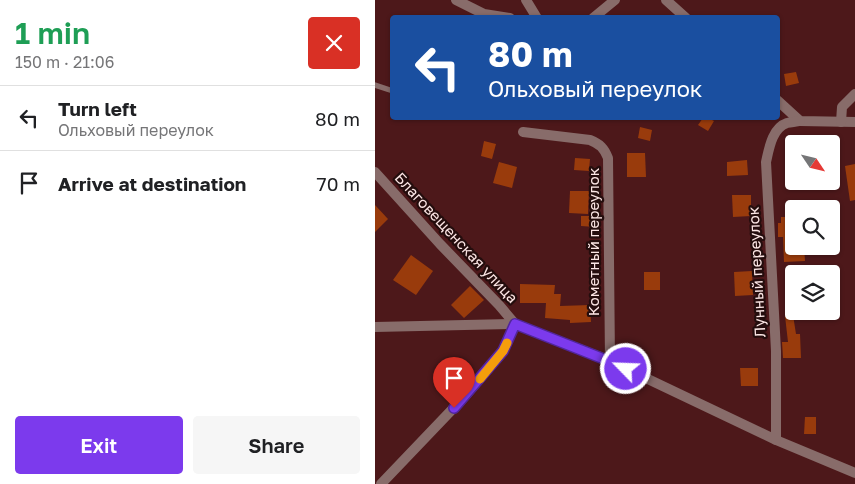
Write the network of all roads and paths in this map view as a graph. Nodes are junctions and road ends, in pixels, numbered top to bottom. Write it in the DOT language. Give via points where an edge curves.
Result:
graph roads {
  1 [pos="457,0"];
  2 [pos="527,0"];
  3 [pos="615,0"];
  4 [pos="666,0"];
  5 [pos="490,15"];
  6 [pos="535,15"];
  7 [pos="597,15"];
  8 [pos="684,15"];
  9 [pos="375,85"];
  10 [pos="390,90"];
  11 [pos="855,94"];
  12 [pos="780,103"];
  13 [pos="800,121"];
  14 [pos="841,122"];
  15 [pos="855,122"];
  16 [pos="523,132"];
  17 [pos="375,172"];
  18 [pos="515,324"];
  19 [pos="375,327"];
  20 [pos="609,361"];
  21 [pos="776,440"];
  22 [pos="855,473"];
  23 [pos="381,484"];
  1 -- 5 [label="street"];
  2 -- 6 [label="street"];
  3 -- 7 [label="street"];
  4 -- 8 [label="street"];
  9 -- 10 [label="lane"];
  11 -- 14 [label="street" via="842,107"];
  12 -- 13 [label="street"];
  13 -- 14 [label="street"];
  13 -- 21 [label="street, Лунный переулок" via="785,124 776,132 767,162 776,351"];
  14 -- 15 [label="street"];
  16 -- 20 [label="street, Кометный переулок" via="590,140 605,150 608,158"];
  17 -- 18 [label="street, Благовещенская улица"];
  18 -- 19 [label="street"];
  18 -- 20 [label="street"];
  18 -- 23 [label="street" via="503,351"];
  20 -- 21 [label="street"];
  21 -- 22 [label="street"];
}
